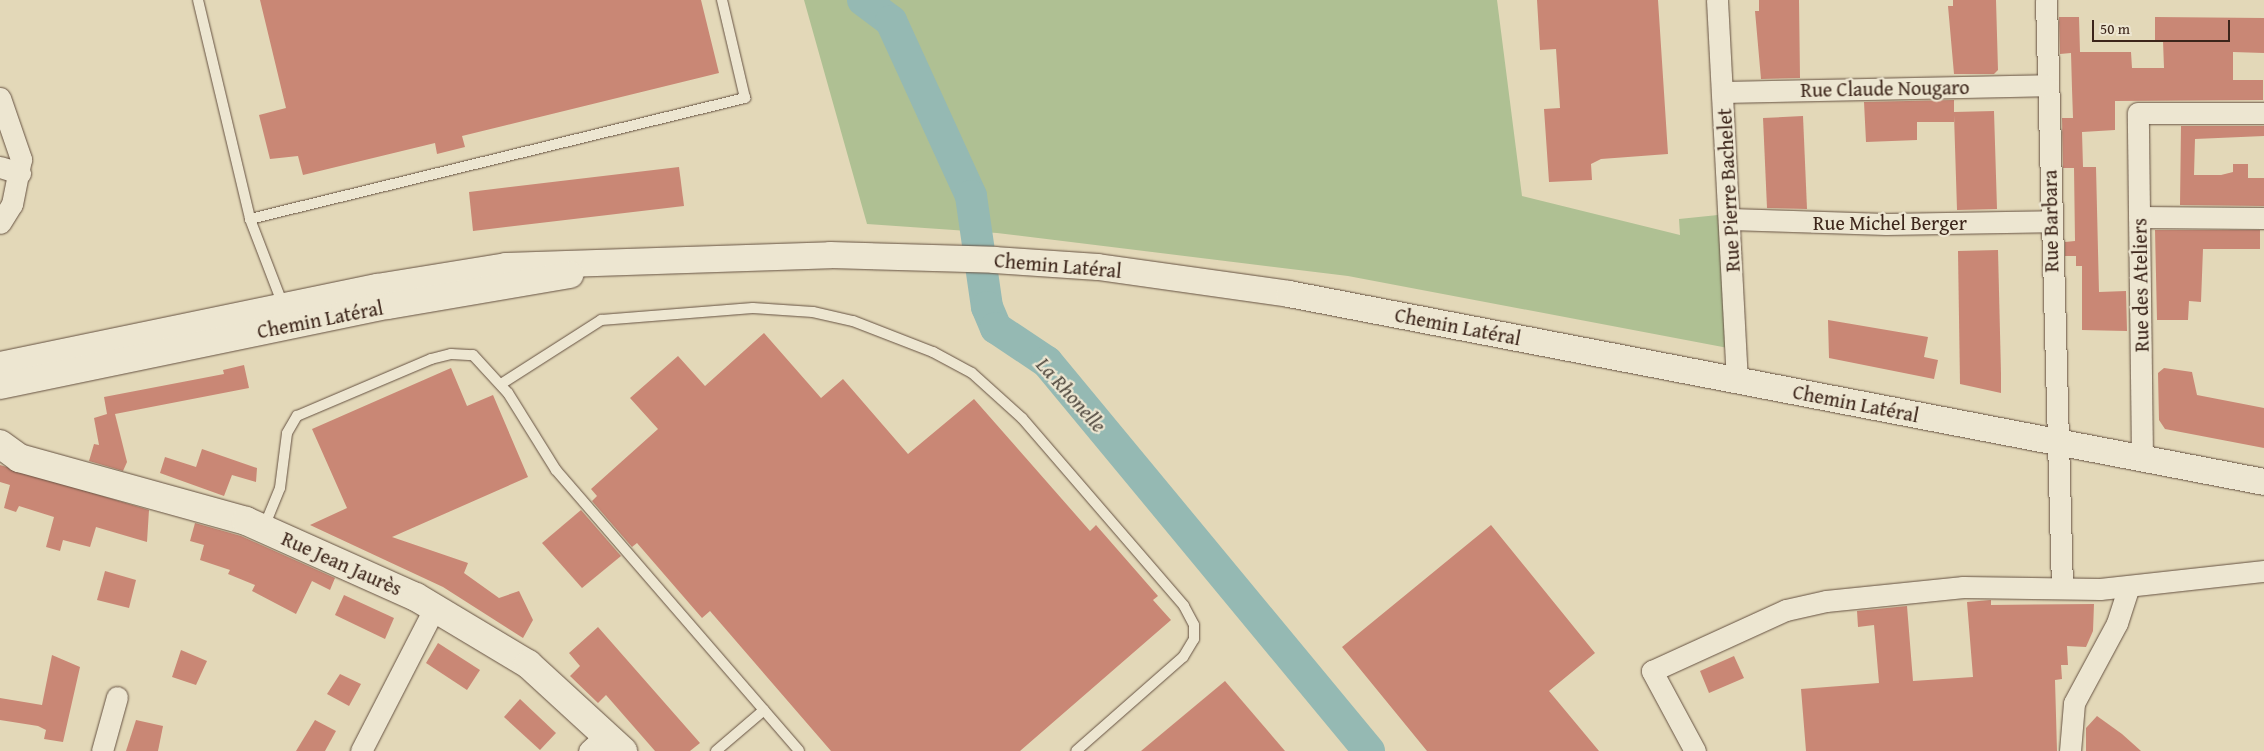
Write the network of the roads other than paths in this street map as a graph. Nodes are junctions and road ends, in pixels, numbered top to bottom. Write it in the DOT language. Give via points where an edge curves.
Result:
graph roads {
  1 [pos="198,0"];
  2 [pos="722,0"];
  3 [pos="1717,0"];
  4 [pos="2046,0"];
  5 [pos="2048,85"];
  6 [pos="1722,92"];
  7 [pos="0,98"];
  8 [pos="2264,113"];
  9 [pos="10,170"];
  10 [pos="2139,217"];
  11 [pos="2264,218"];
  12 [pos="250,219"];
  13 [pos="1730,219"];
  14 [pos="2050,221"];
  15 [pos="0,223"];
  16 [pos="286,316"];
  17 [pos="0,364"];
  18 [pos="1738,380"];
  19 [pos="501,384"];
  20 [pos="0,386"];
  21 [pos="2055,442"];
  22 [pos="6,453"];
  23 [pos="2142,458"];
  24 [pos="2264,482"];
  25 [pos="264,528"];
  26 [pos="2264,571"];
  27 [pos="2129,587"];
  28 [pos="2062,588"];
  29 [pos="435,607"];
  30 [pos="117,697"];
  31 [pos="764,710"];
  32 [pos="606,746"];
  33 [pos="102,751"];
  34 [pos="360,751"];
  35 [pos="716,751"];
  36 [pos="800,751"];
  37 [pos="1076,751"];
  38 [pos="1695,751"];
  39 [pos="2070,751"];
  1 -- 12 [label="lane"];
  2 -- 12 [label="lane" via="745,98"];
  3 -- 6 [label="street, Rue Pierre Bachelet"];
  4 -- 5 [label="street, Rue Barbara"];
  5 -- 6 [label="street, Rue Claude Nougaro"];
  5 -- 14 [label="street, Rue Barbara"];
  6 -- 13 [label="street, Rue Pierre Bachelet"];
  7 -- 9 [label="street" via="19,145"];
  8 -- 10 [label="street, Rue des Ateliers" via="2138,113"];
  9 -- 15 [label="street" via="12,204"];
  10 -- 11 [label="street"];
  10 -- 23 [label="street, Rue des Ateliers"];
  12 -- 16 [label="lane"];
  13 -- 14 [label="street, Rue Michel Berger" via="1886,224"];
  13 -- 18 [label="street, Rue Pierre Bachelet"];
  14 -- 21 [label="street, Rue Barbara"];
  16 -- 17 [label="street, Chemin Latéral"];
  16 -- 18 [label="street, Chemin Latéral" via="642,263 830,255 939,257 1098,267 1289,294"];
  16 -- 20 [label="street, Chemin Latéral"];
  18 -- 21 [label="street, Chemin Latéral"];
  19 -- 25 [label="lane" via="473,356 450,354 305,410 290,427 280,488"];
  19 -- 31 [label="lane" via="556,470"];
  19 -- 37 [label="lane" via="601,320 754,308 806,311 853,321 933,352 972,373 1022,418 1184,606 1194,625 1189,651"];
  21 -- 23 [label="street, Chemin Latéral"];
  21 -- 28 [label="street, Rue Barbara"];
  22 -- 25 [label="main road, Rue Jean Jaurès"];
  23 -- 24 [label="street, Chemin Latéral"];
  25 -- 29 [label="main road, Rue Jean Jaurès"];
  26 -- 27 [label="street"];
  27 -- 28 [label="street"];
  27 -- 39 [label="street" via="2117,623 2074,703"];
  28 -- 38 [label="street" via="1963,587 1826,601 1773,614 1652,671"];
  29 -- 32 [label="main road, Rue Jean Jaurès" via="528,664"];
  29 -- 34 [label="street"];
  30 -- 33 [label="street"];
  31 -- 35 [label="lane"];
  31 -- 36 [label="lane"];
}
